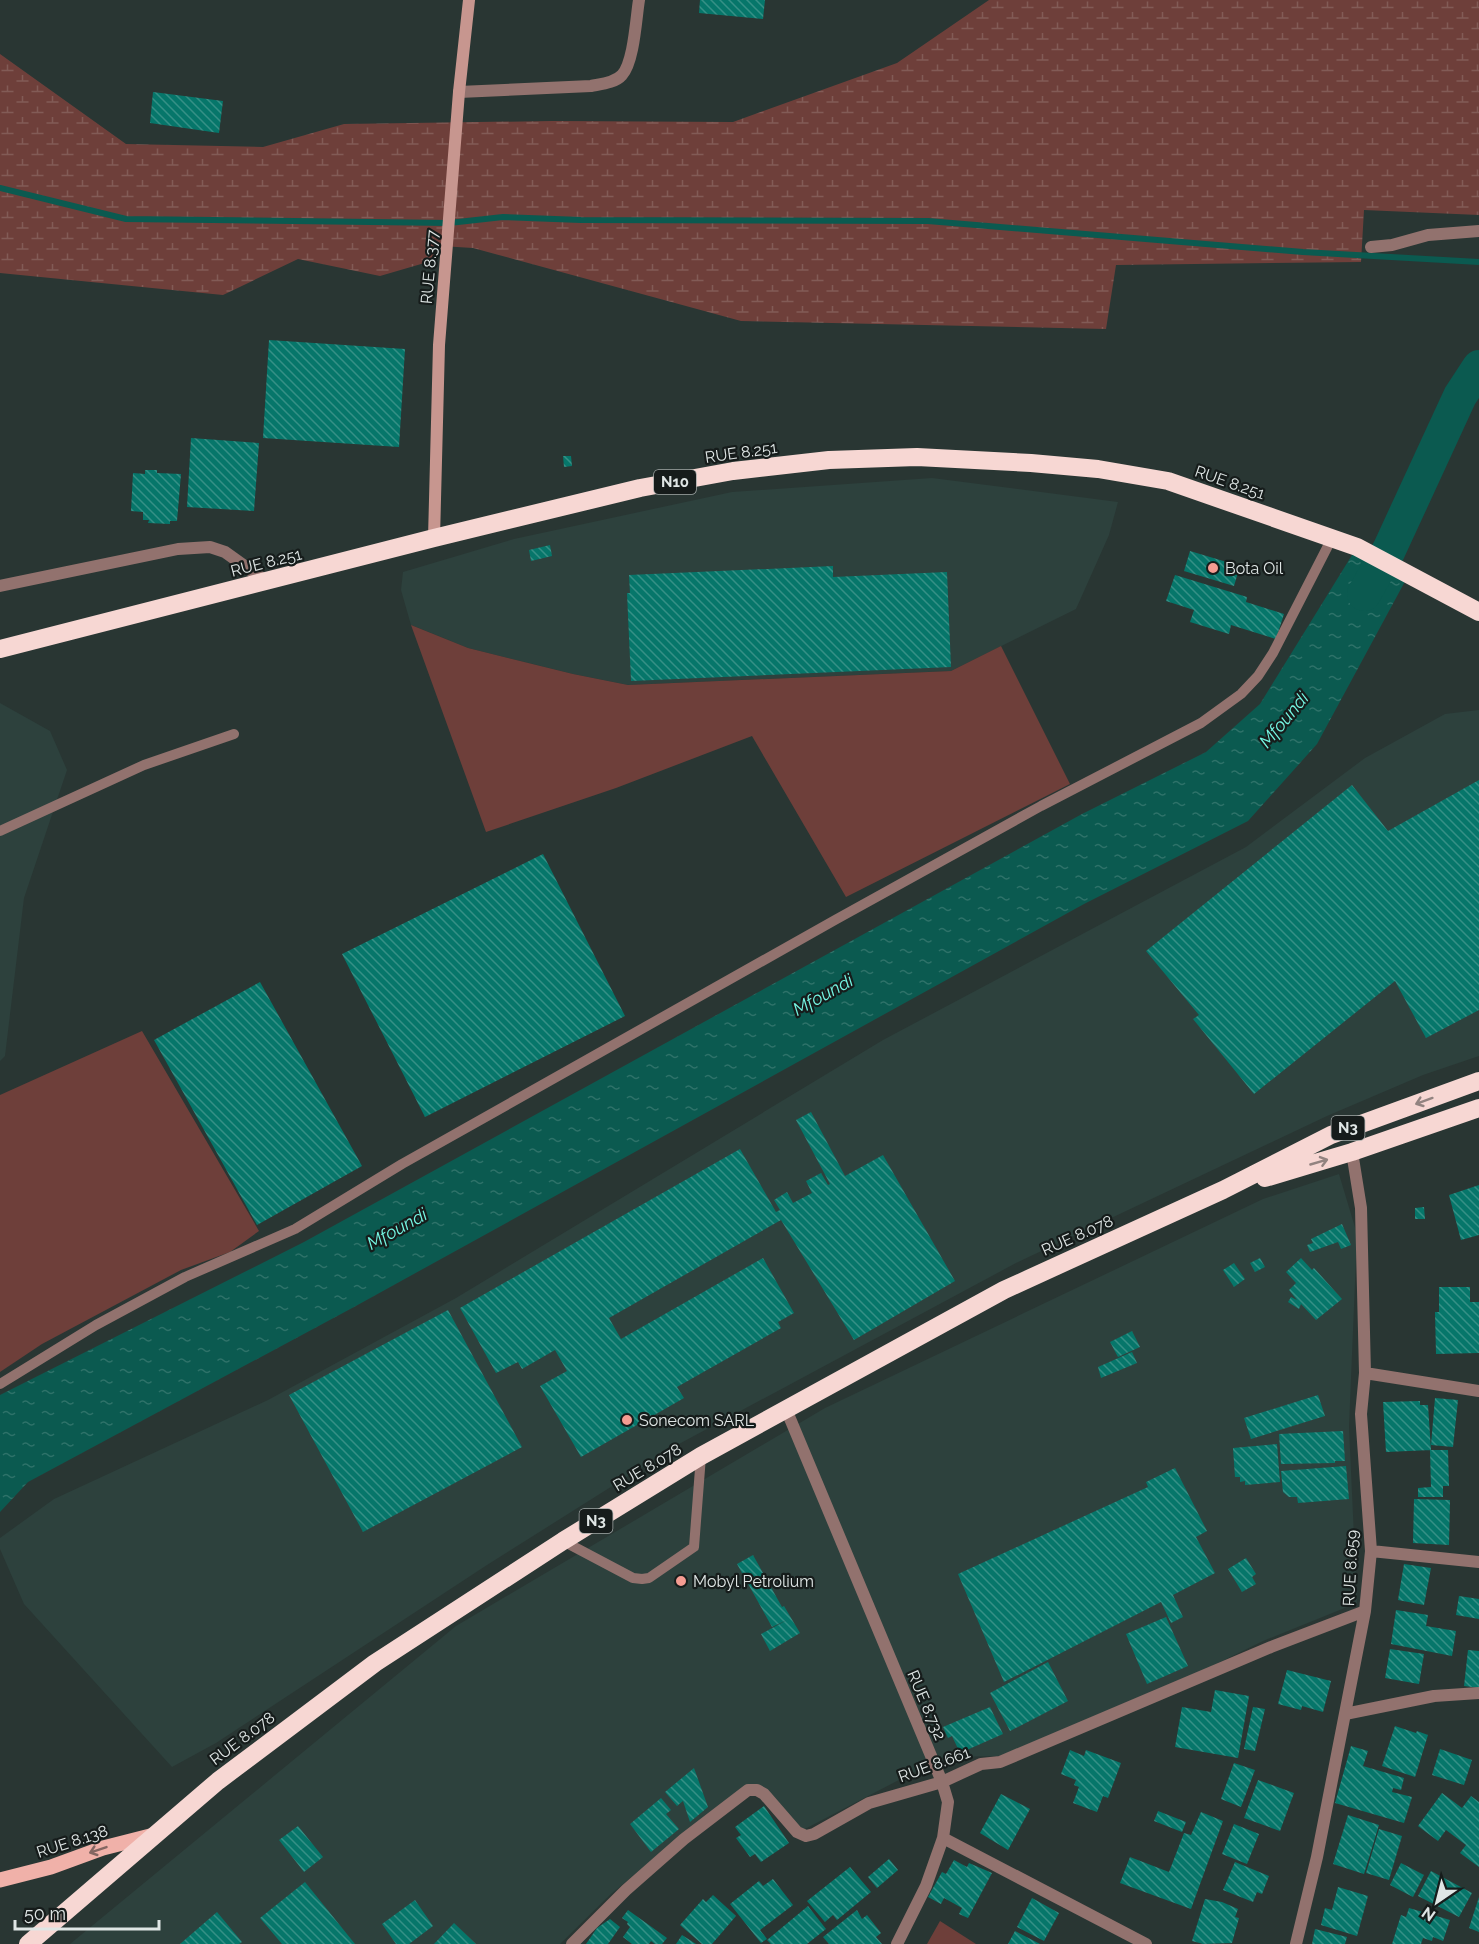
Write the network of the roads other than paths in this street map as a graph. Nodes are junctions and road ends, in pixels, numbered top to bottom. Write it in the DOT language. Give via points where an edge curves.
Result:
graph roads {
  1 [pos="469,0"];
  2 [pos="639,0"];
  3 [pos="459,92"];
  4 [pos="1479,231"];
  5 [pos="1371,247"];
  6 [pos="434,538"];
  7 [pos="1332,538"];
  8 [pos="267,582"];
  9 [pos="0,586"];
  10 [pos="1479,612"];
  11 [pos="0,649"];
  12 [pos="234,734"];
  13 [pos="0,831"];
  14 [pos="1479,1081"];
  15 [pos="1479,1108"];
  16 [pos="1352,1152"];
  17 [pos="1223,1190"];
  18 [pos="1365,1373"];
  19 [pos="0,1384"];
  20 [pos="1479,1391"];
  21 [pos="786,1409"];
  22 [pos="701,1456"];
  23 [pos="563,1541"];
  24 [pos="1371,1551"];
  25 [pos="1479,1562"];
  26 [pos="1365,1611"];
  27 [pos="1479,1693"];
  28 [pos="1345,1714"];
  29 [pos="942,1782"];
  30 [pos="154,1835"];
  31 [pos="943,1838"];
  32 [pos="0,1880"];
  33 [pos="27,1944"];
  34 [pos="572,1944"];
  35 [pos="897,1944"];
  36 [pos="1146,1944"];
  37 [pos="1296,1944"];
  1 -- 3 [label="street, RUE 8.377"];
  2 -- 3 [label="street" via="629,62 622,75 611,82"];
  3 -- 6 [label="street, RUE 8.377" via="439,345"];
  4 -- 5 [label="street" via="1428,235 1392,246"];
  6 -- 7 [label="highway, RUE 8.251 / N10" via="640,488 733,471 829,460 917,458 1098,469 1168,481"];
  6 -- 8 [label="highway, RUE 8.251 / N10"];
  7 -- 10 [label="highway, RUE 8.251 / N10" via="1357,547"];
  7 -- 19 [label="lane" via="1258,676 1241,694 1201,723 835,920 402,1164 295,1229 185,1277 96,1325"];
  8 -- 9 [label="street" via="225,552 210,547 178,549"];
  8 -- 11 [label="highway, RUE 8.251 / N10"];
  12 -- 13 [label="lane" via="144,765"];
  14 -- 17 [label="highway, RUE 8.078 / N3, one-way" via="1331,1134"];
  15 -- 16 [label="highway, RUE 8.078 / N3"];
  17 -- 16 [label="highway, RUE 8.078 / N3, one-way"];
  16 -- 18 [label="street, RUE 8.659" via="1361,1208"];
  17 -- 21 [label="highway, RUE 8.078 / N3" via="1004,1290"];
  18 -- 20 [label="street"];
  18 -- 24 [label="street, RUE 8.659" via="1361,1414"];
  21 -- 22 [label="highway, RUE 8.078 / N3"];
  21 -- 29 [label="street, RUE 8.732"];
  22 -- 23 [label="highway, RUE 8.078 / N3"];
  22 -- 23 [label="lane" via="694,1547 649,1578 633,1578"];
  23 -- 30 [label="highway, RUE 8.078 / N3" via="375,1664 218,1781"];
  24 -- 25 [label="street"];
  24 -- 26 [label="street, RUE 8.659"];
  26 -- 28 [label="street, RUE 8.659"];
  26 -- 29 [label="street, RUE 8.661" via="1000,1762 981,1764"];
  27 -- 28 [label="street" via="1434,1696"];
  28 -- 37 [label="street, RUE 8.659"];
  29 -- 31 [label="street, RUE 8.732" via="948,1802"];
  29 -- 34 [label="street, RUE 8.661" via="869,1803 806,1836 797,1832 764,1794 748,1790 634,1882"];
  30 -- 32 [label="main road, RUE 8.138, one-way"];
  30 -- 33 [label="highway, RUE 8.078 / N3"];
  31 -- 35 [label="street, RUE 8.732" via="926,1886"];
  31 -- 36 [label="street"];
}
